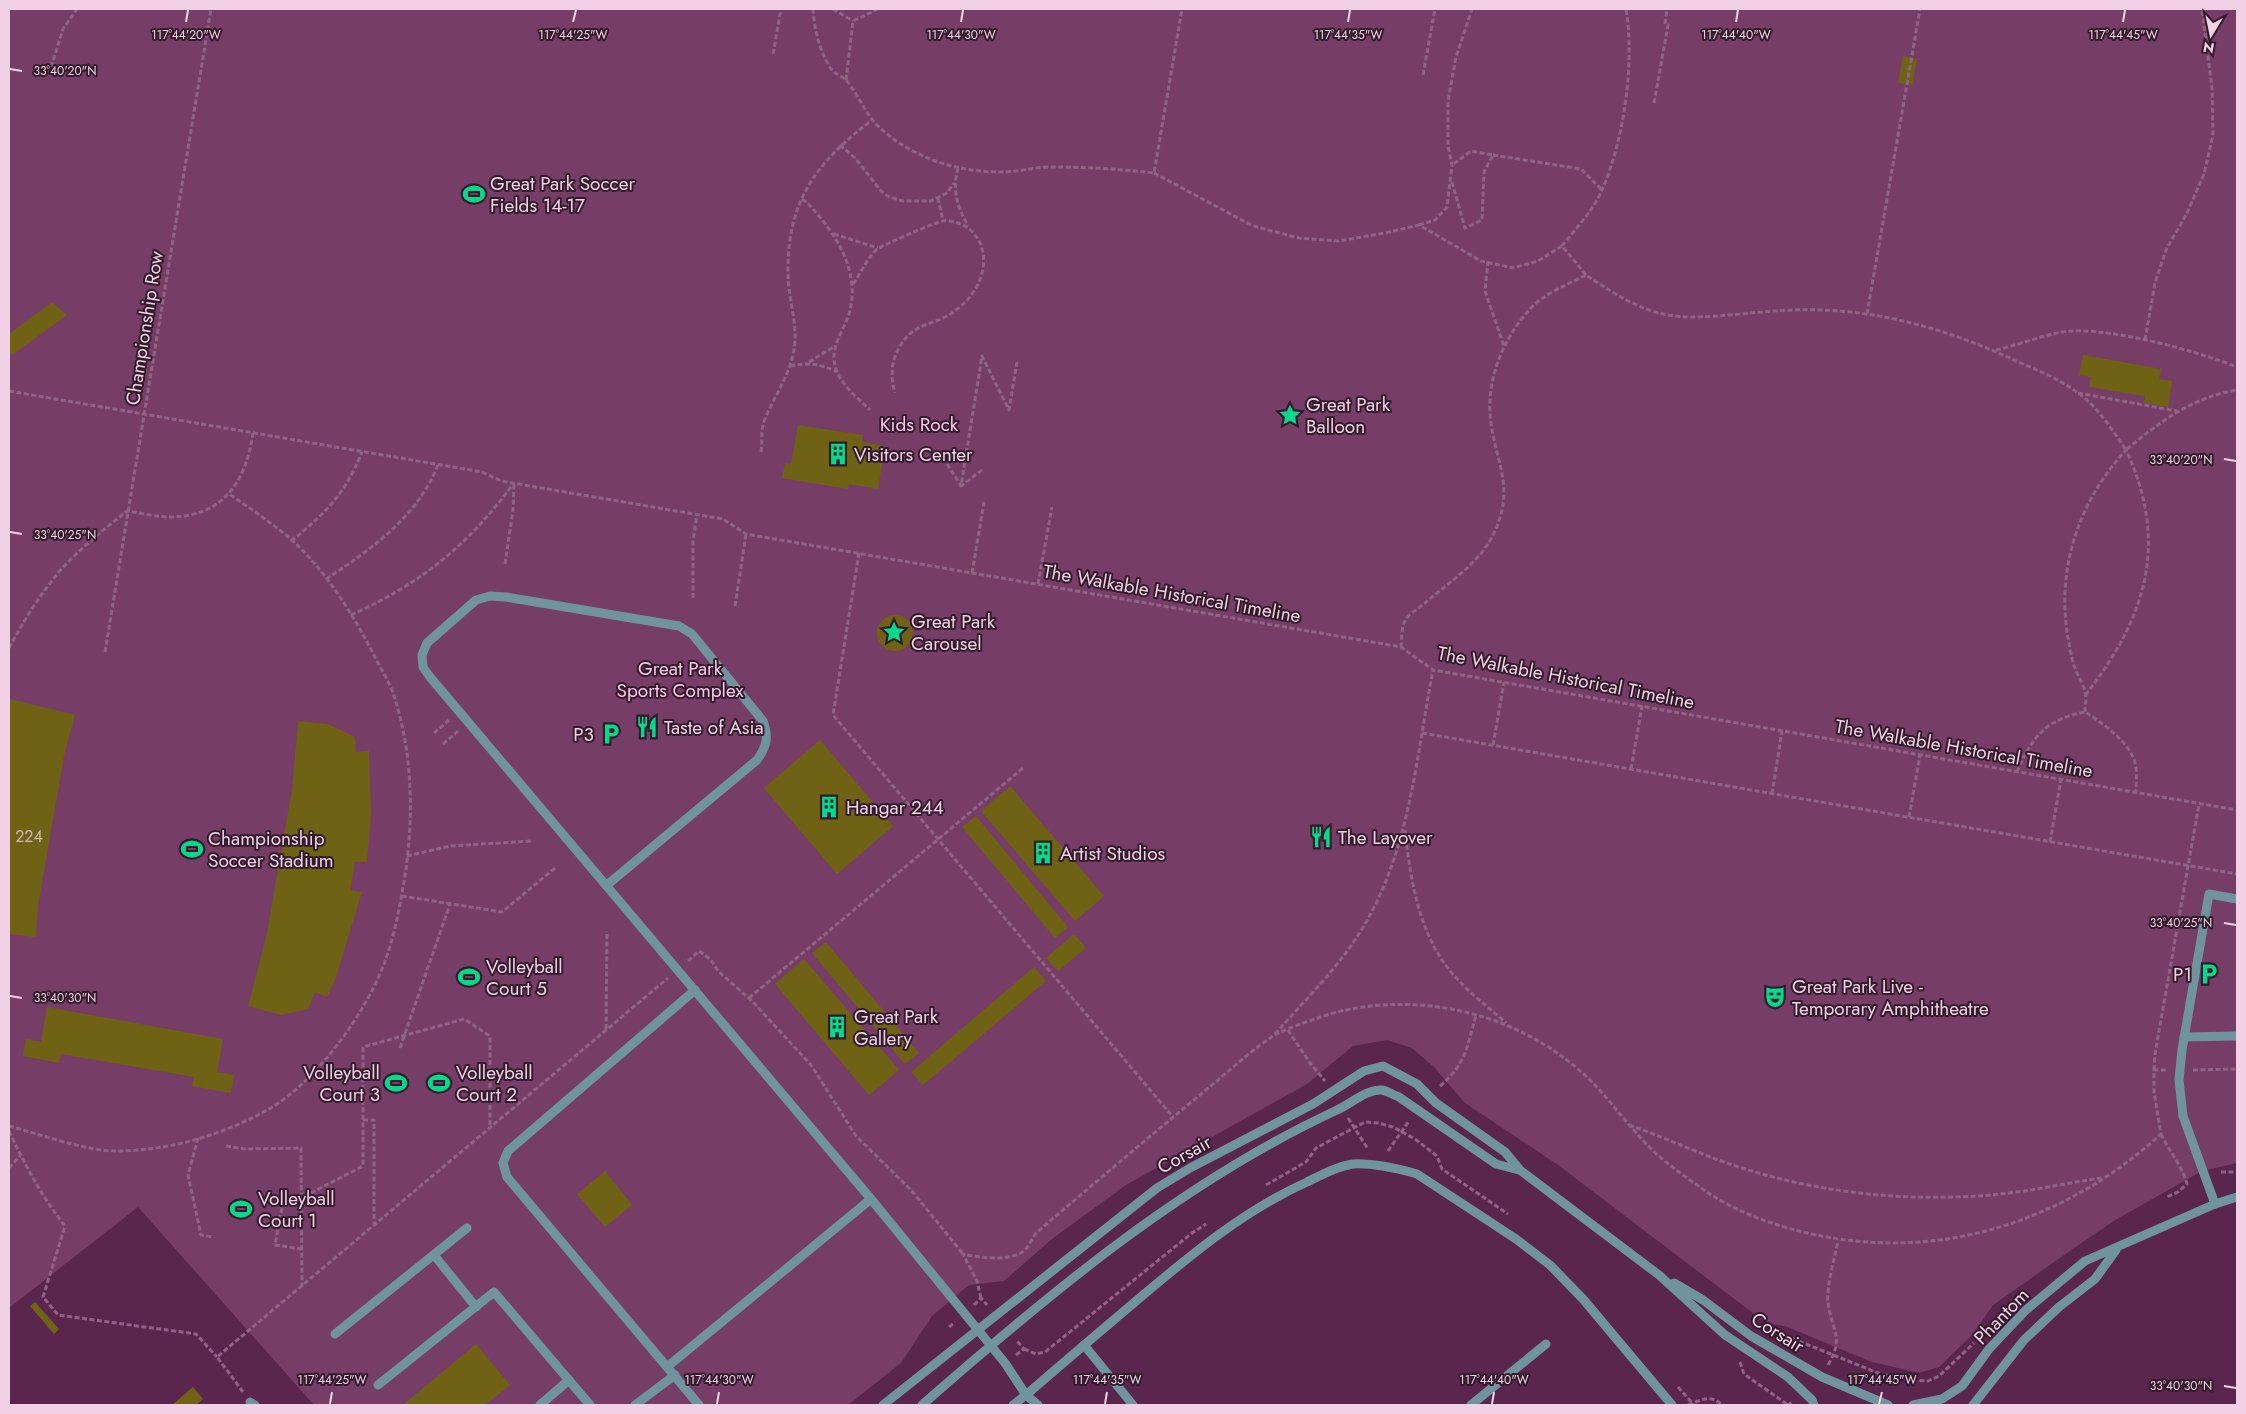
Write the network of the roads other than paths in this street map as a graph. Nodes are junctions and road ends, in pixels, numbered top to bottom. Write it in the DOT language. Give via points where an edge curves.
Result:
graph roads {
  1 [pos="607,885"];
  2 [pos="2237,899"];
  3 [pos="695,990"];
  4 [pos="2237,1036"];
  5 [pos="2184,1037"];
  6 [pos="1520,1170"];
  7 [pos="2237,1197"];
  8 [pos="871,1200"];
  9 [pos="2215,1204"];
  10 [pos="467,1228"];
  11 [pos="2116,1249"];
  12 [pos="434,1256"];
  13 [pos="1660,1275"];
  14 [pos="476,1307"];
  15 [pos="977,1330"];
  16 [pos="336,1334"];
  17 [pos="1546,1344"];
  18 [pos="1084,1345"];
  19 [pos="992,1347"];
  20 [pos="667,1367"];
  21 [pos="675,1375"];
  22 [pos="569,1380"];
  23 [pos="378,1385"];
  24 [pos="1026,1395"];
  25 [pos="540,1405"];
  26 [pos="590,1405"];
  27 [pos="635,1405"];
  28 [pos="699,1405"];
  29 [pos="883,1405"];
  30 [pos="922,1405"];
  31 [pos="1013,1405"];
  32 [pos="1038,1405"];
  33 [pos="1133,1405"];
  34 [pos="1471,1405"];
  35 [pos="1672,1405"];
  36 [pos="1814,1405"];
  37 [pos="1887,1405"];
  38 [pos="1913,1405"];
  39 [pos="1973,1405"];
  1 -- 1 [label="street" via="423,668 422,655 428,643 476,600 490,596 506,597 679,626 692,634 763,721 767,732 766,747 757,760"];
  1 -- 3 [label="street"];
  2 -- 5 [label="street" via="2209,894"];
  3 -- 8 [label="street"];
  3 -- 20 [label="street" via="508,1151 504,1163 507,1177"];
  4 -- 5 [label="street"];
  5 -- 9 [label="street" via="2180,1070 2183,1116"];
  6 -- 13 [label="street, Corsair"];
  6 -- 15 [label="street, Corsair" via="1505,1152 1436,1103 1417,1084 1383,1066 1364,1071 1313,1104 1156,1188"];
  6 -- 19 [label="street, Corsair" via="1496,1164 1399,1097 1382,1090 1370,1092 1288,1133 1178,1201 1122,1239"];
  7 -- 9 [label="street, Phantom"];
  8 -- 15 [label="street"];
  8 -- 20 [label="street"];
  9 -- 11 [label="street, Phantom"];
  10 -- 12 [label="street"];
  11 -- 38 [label="street, Phantom" via="2085,1261 2026,1310 1989,1349 1962,1386 1942,1399"];
  11 -- 39 [label="street, Phantom" via="2095,1279 2024,1340"];
  12 -- 14 [label="street"];
  12 -- 16 [label="street"];
  13 -- 36 [label="street, Corsair" via="1725,1335 1788,1376"];
  13 -- 37 [label="street, Corsair" via="1703,1300 1751,1336 1826,1380"];
  14 -- 22 [label="street" via="494,1292"];
  14 -- 23 [label="street"];
  15 -- 19 [label="street"];
  15 -- 29 [label="street, Corsair"];
  17 -- 34 [label="street"];
  18 -- 24 [label="street"];
  18 -- 33 [label="street"];
  18 -- 35 [label="street" via="1221,1232 1267,1202 1326,1173 1353,1164 1417,1174 1516,1239 1550,1265 1583,1299"];
  19 -- 24 [label="street"];
  19 -- 30 [label="street, Corsair"];
  20 -- 21 [label="street"];
  21 -- 27 [label="street"];
  21 -- 28 [label="street"];
  22 -- 25 [label="street"];
  22 -- 26 [label="street"];
  24 -- 31 [label="street"];
  24 -- 32 [label="street"];
}
